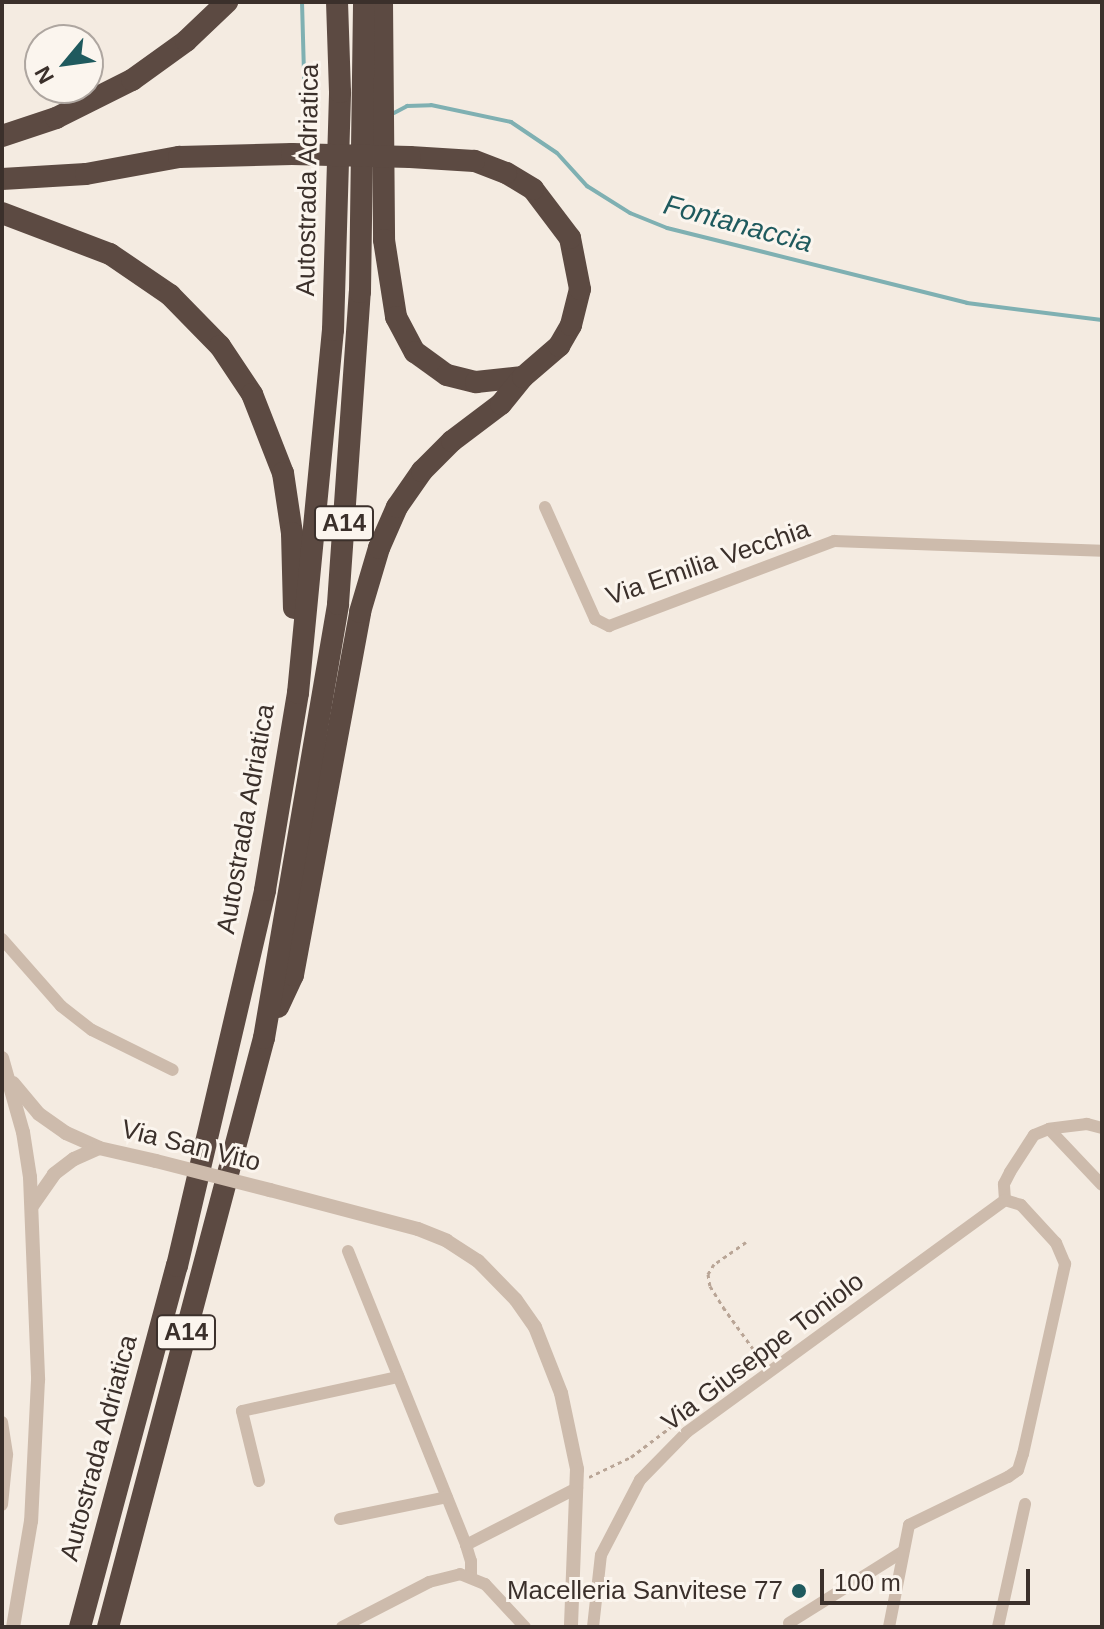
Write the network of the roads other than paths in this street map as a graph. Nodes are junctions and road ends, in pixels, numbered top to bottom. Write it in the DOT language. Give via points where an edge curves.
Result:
graph roads {
  1 [pos="227,2"];
  2 [pos="337,2"];
  3 [pos="364,2"];
  4 [pos="382,2"];
  5 [pos="2,136"];
  6 [pos="2,179"];
  7 [pos="2,213"];
  8 [pos="523,377"];
  9 [pos="545,507"];
  10 [pos="1102,551"];
  11 [pos="298,693"];
  12 [pos="2,939"];
  13 [pos="264,1038"];
  14 [pos="2,1058"];
  15 [pos="173,1070"];
  16 [pos="11,1080"];
  17 [pos="1102,1128"];
  18 [pos="1049,1129"];
  19 [pos="99,1148"];
  20 [pos="1102,1185"];
  21 [pos="1005,1200"];
  22 [pos="31,1207"];
  23 [pos="348,1251"];
  24 [pos="398,1377"];
  25 [pos="2,1422"];
  26 [pos="259,1481"];
  27 [pos="577,1484"];
  28 [pos="447,1497"];
  29 [pos="1025,1504"];
  30 [pos="2,1505"];
  31 [pos="340,1519"];
  32 [pos="466,1545"];
  33 [pos="902,1552"];
  34 [pos="471,1577"];
  35 [pos="789,1623"];
  36 [pos="13,1627"];
  37 [pos="80,1627"];
  38 [pos="108,1627"];
  39 [pos="342,1627"];
  40 [pos="525,1627"];
  41 [pos="571,1627"];
  42 [pos="593,1627"];
  43 [pos="889,1627"];
  44 [pos="998,1627"];
  1 -- 5 [label="highway" via="186,41 132,80 56,118"];
  2 -- 11 [label="highway, Autostrada Adriatica / A14" via="340,92 333,330"];
  3 -- 13 [label="highway, Autostrada Adriatica / A14" via="360,292 338,604"];
  4 -- 8 [label="highway" via="385,263 396,317 415,352 447,375 476,382"];
  6 -- 8 [label="highway, bridge" via="61,177 179,157 292,154 474,161 506,173 533,189 570,238 580,289 571,325 548,359"];
  7 -- 11 [label="highway" via="82,240 142,273 198,321 239,372 272,439 289,504"];
  8 -- 13 [label="highway" via="501,404 422,471 397,507 379,548 360,612 293,975"];
  9 -- 10 [label="street, Via Emilia Vecchia" via="595,619 609,626 834,541"];
  11 -- 37 [label="highway, Autostrada Adriatica / A14" via="258,920 177,1266"];
  12 -- 15 [label="street" via="61,1006 92,1030"];
  13 -- 38 [label="highway, Autostrada Adriatica / A14"];
  14 -- 16 [label="street"];
  16 -- 19 [label="street" via="39,1114"];
  16 -- 22 [label="street"];
  17 -- 18 [label="street" via="1087,1124"];
  18 -- 20 [label="street"];
  18 -- 21 [label="street" via="1034,1135 1010,1172"];
  19 -- 22 [label="street, Via San Vito" via="54,1174"];
  19 -- 27 [label="street, Via San Vito, bridge" via="418,1229 478,1261 516,1300 550,1359 573,1444"];
  21 -- 33 [label="street" via="1021,1205 1056,1243 1065,1264 1023,1454 1018,1470 1008,1477 909,1525"];
  21 -- 42 [label="street, Via Giuseppe Toniolo" via="687,1432 640,1480 601,1555"];
  22 -- 36 [label="street" via="37,1455"];
  23 -- 24 [label="street"];
  24 -- 26 [label="street" via="242,1411"];
  24 -- 28 [label="street"];
  25 -- 30 [label="street" via="7,1455"];
  27 -- 32 [label="street"];
  27 -- 41 [label="street, Via San Vito"];
  28 -- 31 [label="street"];
  28 -- 32 [label="street"];
  29 -- 44 [label="street"];
  32 -- 34 [label="street"];
  33 -- 35 [label="street"];
  33 -- 43 [label="street"];
  34 -- 39 [label="street" via="444,1576"];
  34 -- 40 [label="street" via="485,1584"];
}
